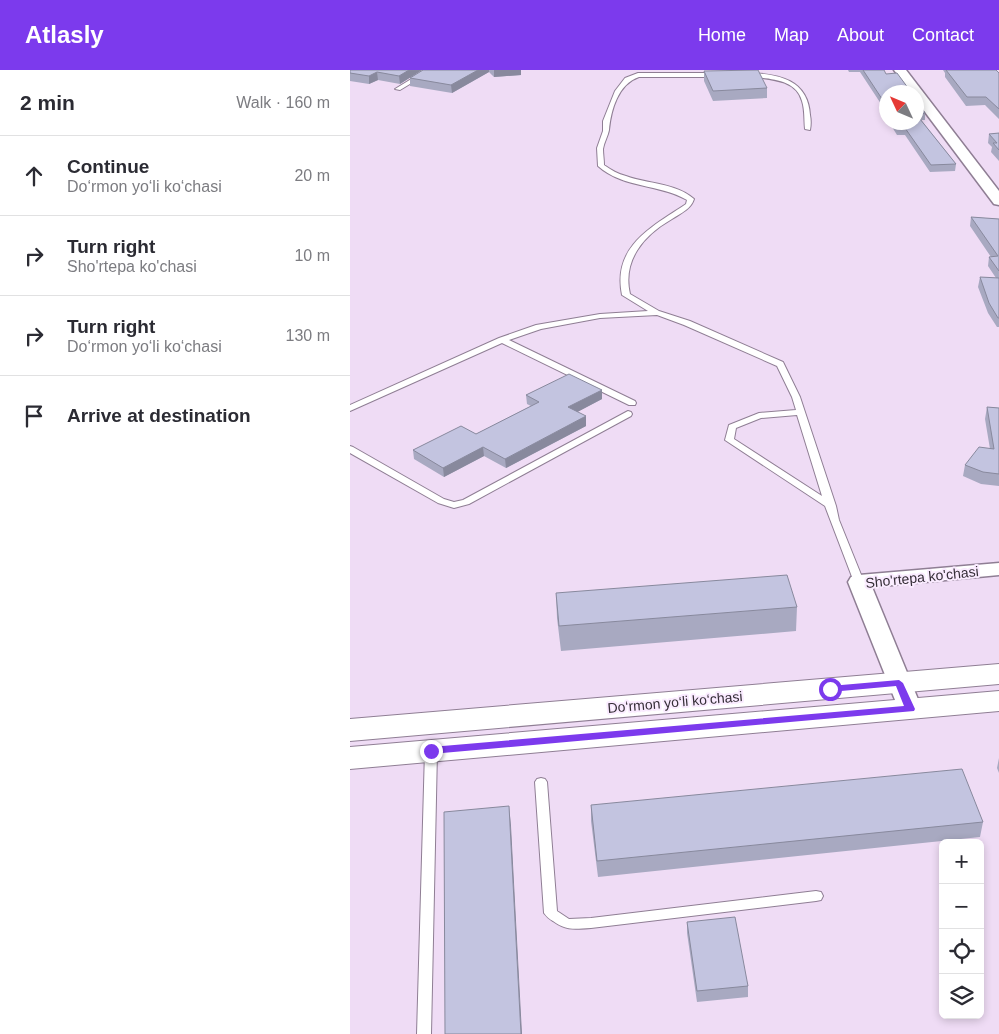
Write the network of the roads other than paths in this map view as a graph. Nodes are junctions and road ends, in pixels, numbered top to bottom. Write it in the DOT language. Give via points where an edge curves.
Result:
graph roads {
  1 [pos="430,70"];
  2 [pos="637,70"];
  3 [pos="655,70"];
  4 [pos="900,70"];
  5 [pos="726,75"];
  6 [pos="745,75"];
  7 [pos="398,89"];
  8 [pos="808,129"];
  9 [pos="999,201"];
  10 [pos="658,313"];
  11 [pos="502,340"];
  12 [pos="632,403"];
  13 [pos="350,408"];
  14 [pos="801,412"];
  15 [pos="628,414"];
  16 [pos="350,449"];
  17 [pos="831,506"];
  18 [pos="999,569"];
  19 [pos="859,582"];
  20 [pos="999,674"];
  21 [pos="905,696"];
  22 [pos="999,701"];
  23 [pos="350,730"];
  24 [pos="431,751"];
  25 [pos="350,758"];
  26 [pos="541,782"];
  27 [pos="816,896"];
  28 [pos="424,1034"];
  1 -- 7 [label="lane"];
  2 -- 3 [label="lane"];
  4 -- 9 [label="street"];
  5 -- 10 [label="lane" via="638,76 627,79 618,91 606,121 600,166 612,175 635,183 681,191 691,199 689,205 648,231 629,257 622,284 626,295"];
  6 -- 8 [label="lane" via="791,83 803,95"];
  10 -- 11 [label="lane" via="583,319 539,327"];
  10 -- 14 [label="lane" via="780,364"];
  11 -- 12 [label="lane"];
  11 -- 13 [label="lane"];
  14 -- 17 [label="lane"];
  14 -- 17 [label="lane" via="759,416 741,423 732,427 729,440"];
  15 -- 16 [label="lane" via="466,502 454,505 441,501"];
  17 -- 19 [label="lane"];
  18 -- 19 [label="street, Sho'rtepa ko'chasi"];
  19 -- 21 [label="street, Sho'rtepa ko'chasi"];
  20 -- 21 [label="main road, Do‘rmon yo‘li ko‘chasi"];
  21 -- 22 [label="main road, Do‘rmon yo‘li ko‘chasi"];
  21 -- 23 [label="main road, Do‘rmon yo‘li ko‘chasi"];
  21 -- 24 [label="main road, Do‘rmon yo‘li ko‘chasi"];
  24 -- 25 [label="main road, Do‘rmon yo‘li ko‘chasi"];
  24 -- 28 [label="lane"];
  26 -- 27 [label="lane" via="551,913 567,924"];
}
